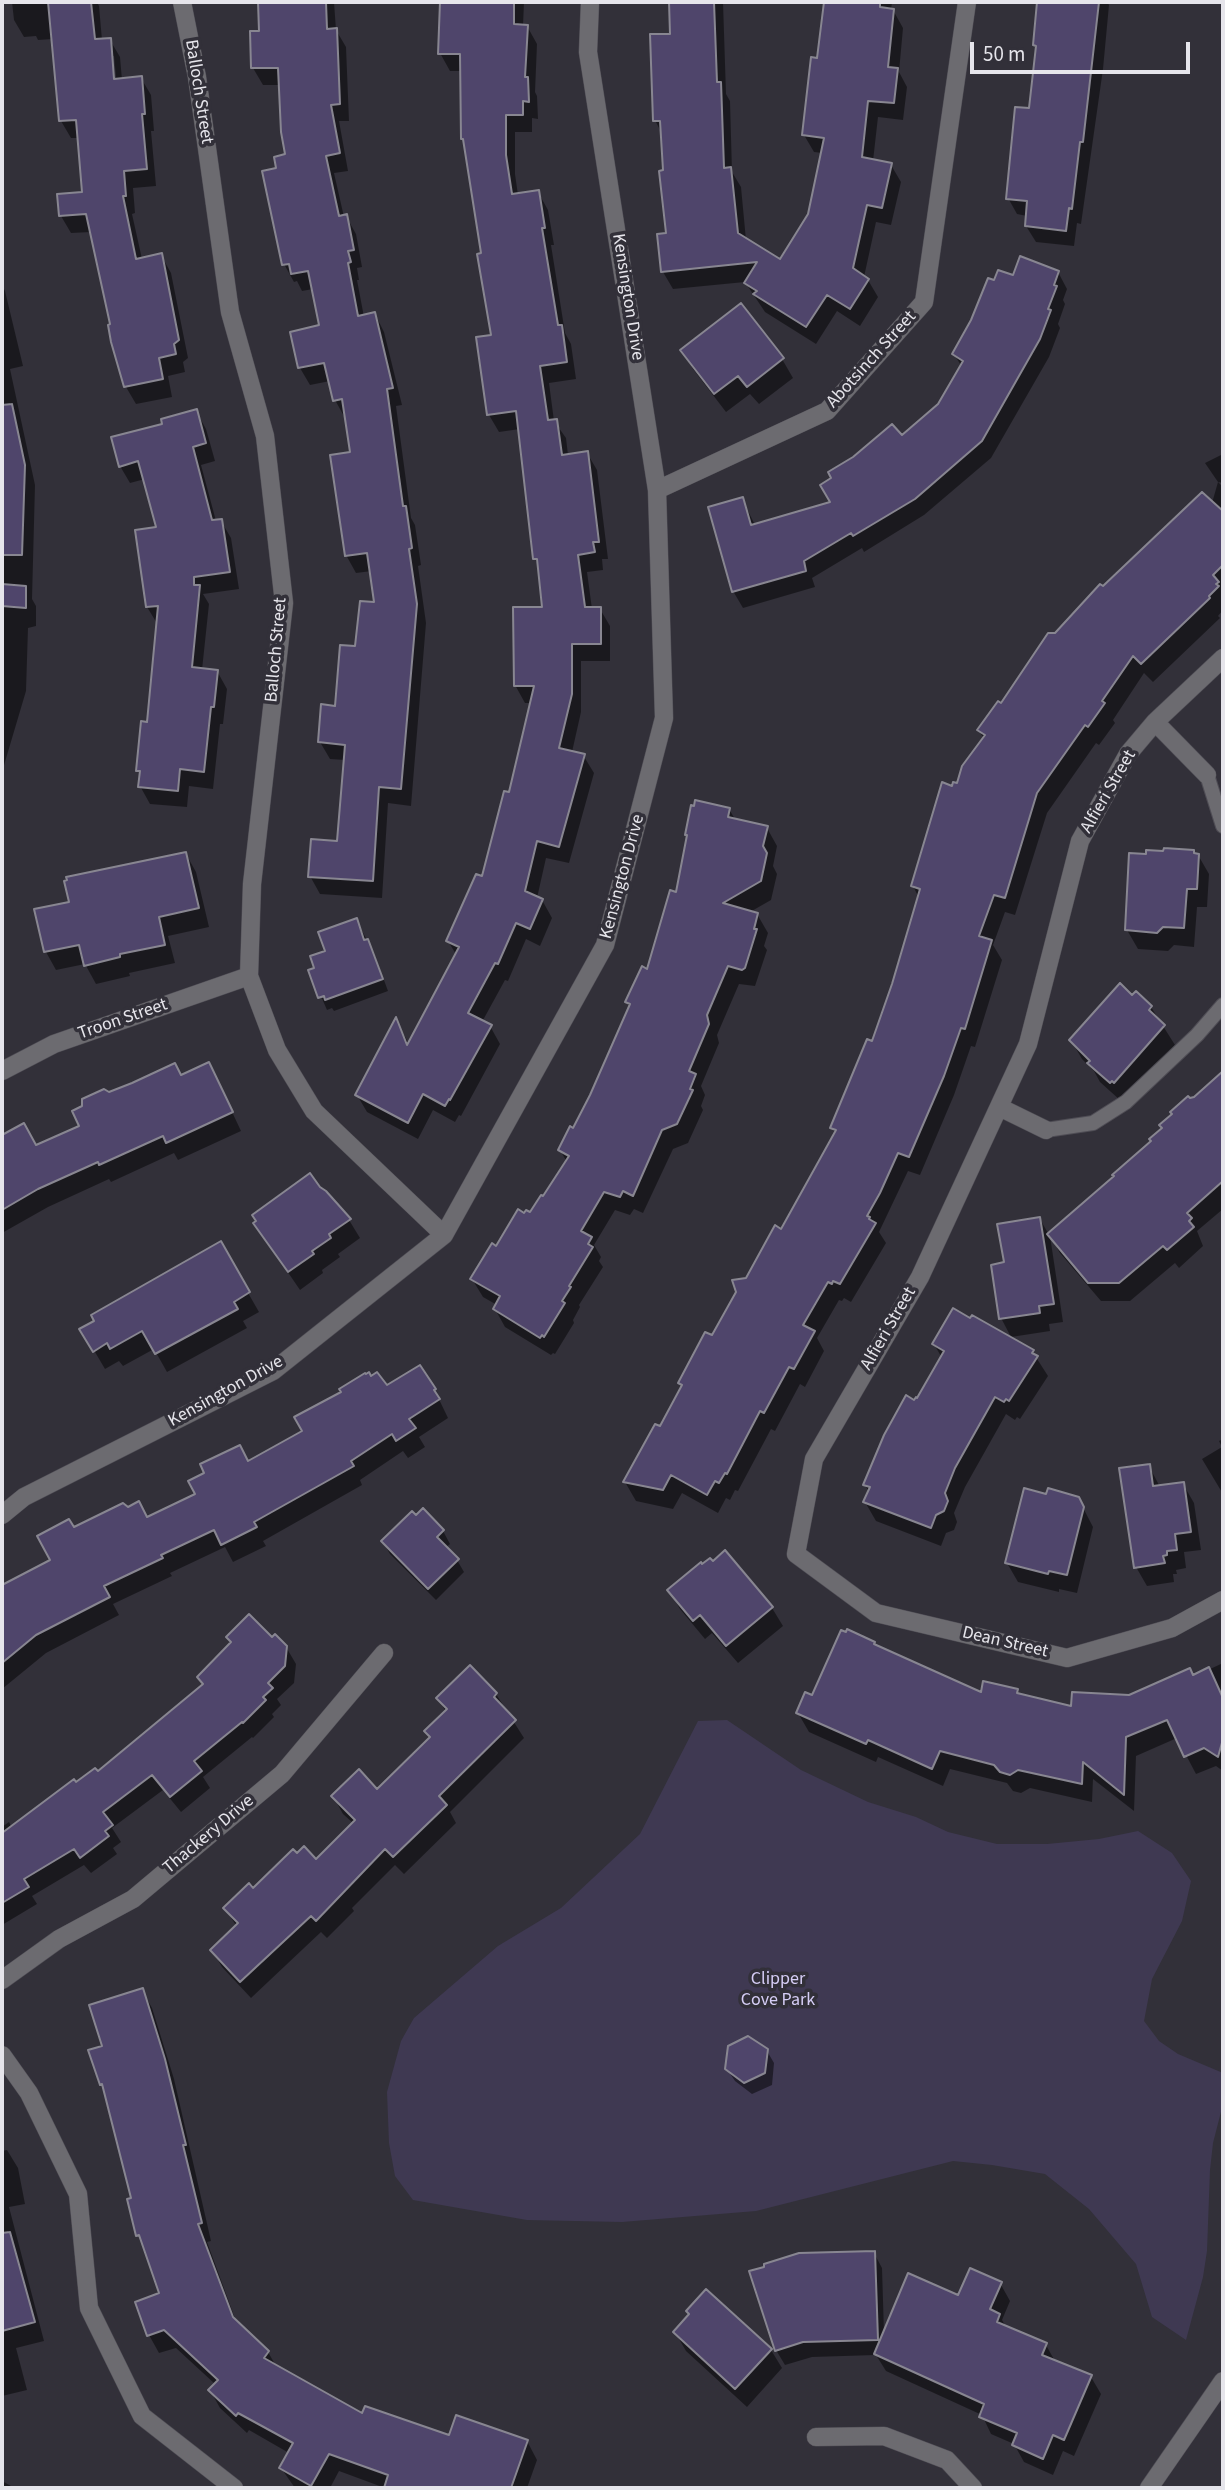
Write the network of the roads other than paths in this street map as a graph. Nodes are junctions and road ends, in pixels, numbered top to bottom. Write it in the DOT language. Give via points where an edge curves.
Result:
graph roads {
  1 [pos="182,2"];
  2 [pos="590,2"];
  3 [pos="967,2"];
  4 [pos="657,490"];
  5 [pos="1223,658"];
  6 [pos="1156,722"];
  7 [pos="1208,775"];
  8 [pos="1223,826"];
  9 [pos="248,976"];
  10 [pos="1223,1004"];
  11 [pos="2,1071"];
  12 [pos="999,1107"];
  13 [pos="1046,1130"];
  14 [pos="444,1235"];
  15 [pos="2,1515"];
  16 [pos="796,1554"];
  17 [pos="1223,1600"];
  18 [pos="383,1653"];
  19 [pos="2,1980"];
  20 [pos="2,2055"];
  21 [pos="1223,2381"];
  22 [pos="816,2437"];
  23 [pos="234,2488"];
  24 [pos="973,2488"];
  25 [pos="1149,2488"];
  1 -- 9 [label="street, Balloch Street" via="230,312 265,436 285,603 251,884"];
  2 -- 4 [label="street, Kensington Drive" via="588,52"];
  3 -- 4 [label="street, Abotsinch Street" via="924,302 827,411"];
  4 -- 14 [label="street, Kensington Drive" via="664,718 605,945"];
  5 -- 6 [label="street, Alfieri Street"];
  6 -- 7 [label="street"];
  6 -- 12 [label="street, Alfieri Street" via="1128,754 1080,841 1028,1044"];
  7 -- 8 [label="lane"];
  9 -- 11 [label="street, Troon Street" via="54,1044"];
  9 -- 14 [label="street, Balloch Street" via="277,1050 314,1111"];
  10 -- 13 [label="lane" via="1126,1102 1093,1123"];
  12 -- 13 [label="street"];
  12 -- 16 [label="street, Alfieri Street" via="920,1277 814,1458"];
  14 -- 15 [label="street, Kensington Drive" via="273,1371 24,1497"];
  16 -- 17 [label="street, Dean Street" via="876,1612 1067,1658 1172,1628"];
  18 -- 19 [label="street, Thackery Drive" via="282,1774 133,1899 59,1940"];
  20 -- 23 [label="street" via="29,2093 78,2194 89,2308 142,2416"];
  21 -- 25 [label="street"];
  22 -- 24 [label="street" via="884,2436 947,2460"];
}
